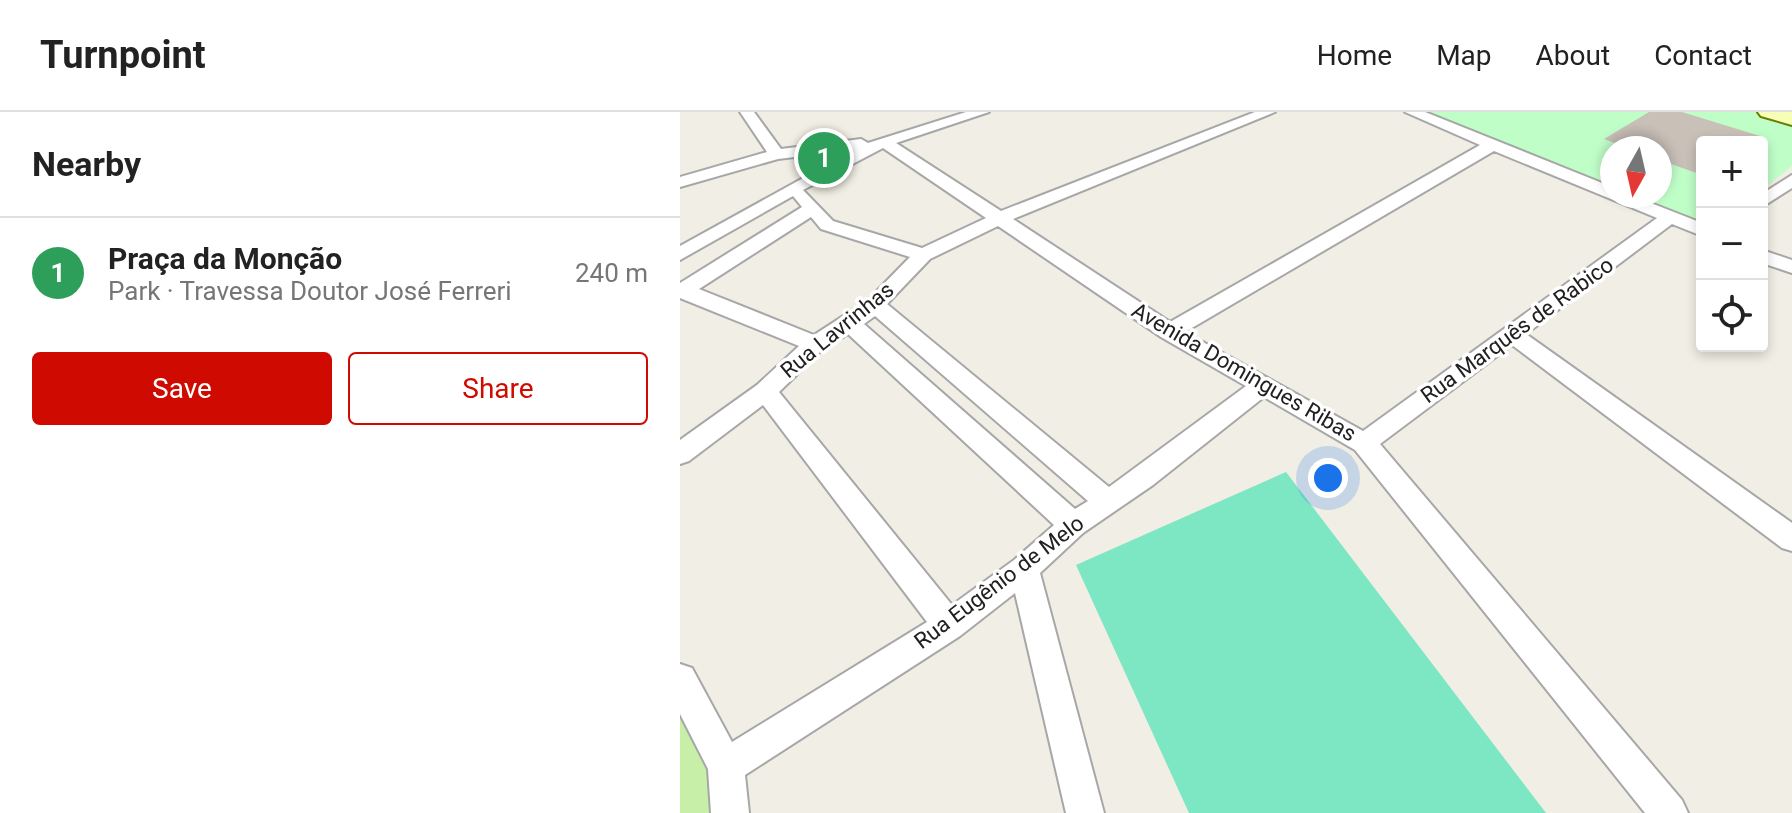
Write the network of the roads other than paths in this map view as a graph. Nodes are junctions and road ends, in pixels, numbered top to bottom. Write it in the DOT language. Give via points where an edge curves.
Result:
graph roads {
  1 [pos="747,112"];
  2 [pos="982,112"];
  3 [pos="1268,112"];
  4 [pos="1412,112"];
  5 [pos="1768,112"];
  6 [pos="1792,119"];
  7 [pos="884,142"];
  8 [pos="1492,145"];
  9 [pos="777,154"];
  10 [pos="1792,180"];
  11 [pos="680,182"];
  12 [pos="794,188"];
  13 [pos="1600,188"];
  14 [pos="1768,198"];
  15 [pos="813,208"];
  16 [pos="1648,208"];
  17 [pos="1670,217"];
  18 [pos="1000,218"];
  19 [pos="1696,228"];
  20 [pos="680,254"];
  21 [pos="923,255"];
  22 [pos="1768,258"];
  23 [pos="1792,267"];
  24 [pos="682,291"];
  25 [pos="875,305"];
  26 [pos="850,324"];
  27 [pos="1169,332"];
  28 [pos="1511,334"];
  29 [pos="815,344"];
  30 [pos="1264,385"];
  31 [pos="765,391"];
  32 [pos="1364,443"];
  33 [pos="680,454"];
  34 [pos="1107,501"];
  35 [pos="1073,525"];
  36 [pos="1792,539"];
  37 [pos="1024,569"];
  38 [pos="949,626"];
  39 [pos="680,680"];
  40 [pos="726,766"];
  41 [pos="730,813"];
  42 [pos="1085,813"];
  43 [pos="1669,813"];
  1 -- 9 [label="street"];
  2 -- 7 [label="street"];
  3 -- 18 [label="street, Rua Lavrinhas"];
  4 -- 8 [label="street"];
  5 -- 6 [label="street"];
  7 -- 9 [label="street"];
  7 -- 12 [label="street"];
  7 -- 18 [label="street, Avenida Domingues Ribas"];
  8 -- 13 [label="street"];
  8 -- 27 [label="street"];
  9 -- 11 [label="street"];
  10 -- 14 [label="street"];
  12 -- 15 [label="street"];
  12 -- 20 [label="street"];
  15 -- 21 [label="street" via="827,225"];
  15 -- 24 [label="street"];
  16 -- 17 [label="street"];
  17 -- 19 [label="street"];
  17 -- 28 [label="street, Rua Marquês de Rabico"];
  18 -- 21 [label="street, Rua Lavrinhas"];
  18 -- 27 [label="street, Avenida Domingues Ribas"];
  21 -- 25 [label="street, Rua Lavrinhas"];
  22 -- 23 [label="street"];
  24 -- 29 [label="street"];
  25 -- 26 [label="street, Rua Lavrinhas"];
  25 -- 34 [label="street"];
  26 -- 29 [label="street, Rua Lavrinhas"];
  26 -- 35 [label="street"];
  27 -- 30 [label="street, Avenida Domingues Ribas"];
  28 -- 32 [label="street, Rua Marquês de Rabico"];
  28 -- 36 [label="street"];
  29 -- 31 [label="street, Rua Lavrinhas"];
  30 -- 32 [label="street, Avenida Domingues Ribas"];
  30 -- 34 [label="street, Rua Eugênio de Melo"];
  31 -- 33 [label="street, Rua Lavrinhas"];
  31 -- 38 [label="street"];
  32 -- 43 [label="street, Avenida Domingues Ribas"];
  34 -- 35 [label="street, Rua Eugênio de Melo"];
  35 -- 37 [label="street, Rua Eugênio de Melo"];
  37 -- 38 [label="street, Rua Eugênio de Melo"];
  37 -- 42 [label="street"];
  38 -- 40 [label="street, Rua Eugênio de Melo"];
  39 -- 40 [label="street"];
  40 -- 41 [label="street"];
}
